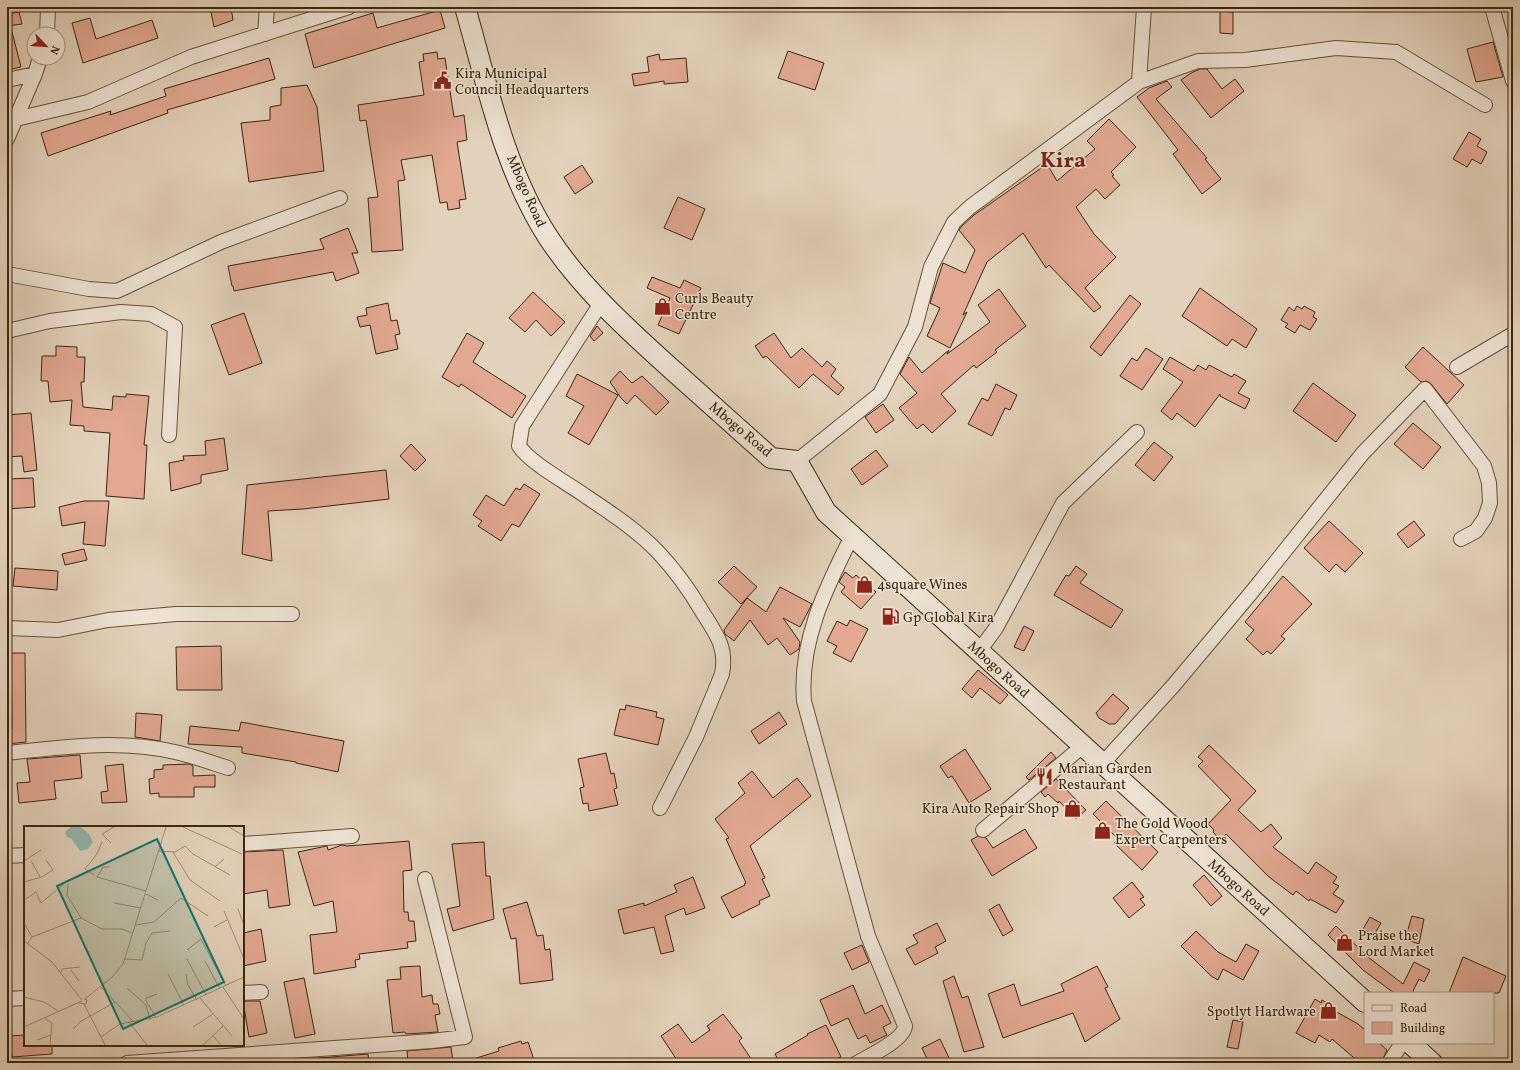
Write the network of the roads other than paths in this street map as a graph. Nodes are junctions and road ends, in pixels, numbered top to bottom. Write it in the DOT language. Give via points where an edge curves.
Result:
graph roads {
  1 [pos="48,7"];
  2 [pos="267,7"];
  3 [pos="349,7"];
  4 [pos="465,7"];
  5 [pos="1144,7"];
  6 [pos="1492,7"];
  7 [pos="47,26"];
  8 [pos="265,34"];
  9 [pos="38,66"];
  10 [pos="35,74"];
  11 [pos="7,80"];
  12 [pos="1513,81"];
  13 [pos="1139,82"];
  14 [pos="1485,105"];
  15 [pos="16,119"];
  16 [pos="7,139"];
  17 [pos="340,198"];
  18 [pos="7,274"];
  19 [pos="601,303"];
  20 [pos="7,330"];
  21 [pos="1513,334"];
  22 [pos="1457,367"];
  23 [pos="1137,432"];
  24 [pos="169,435"];
  25 [pos="796,461"];
  26 [pos="852,536"];
  27 [pos="1461,540"];
  28 [pos="292,614"];
  29 [pos="7,628"];
  30 [pos="979,651"];
  31 [pos="1084,745"];
  32 [pos="7,753"];
  33 [pos="1103,763"];
  34 [pos="228,768"];
  35 [pos="660,808"];
  36 [pos="984,830"];
  37 [pos="352,836"];
  38 [pos="244,844"];
  39 [pos="24,855"];
  40 [pos="7,856"];
  41 [pos="425,879"];
  42 [pos="261,992"];
  43 [pos="244,993"];
  44 [pos="24,998"];
  45 [pos="7,999"];
  46 [pos="1364,1001"];
  47 [pos="1401,1044"];
  48 [pos="1411,1044"];
  49 [pos="127,1063"];
  50 [pos="857,1063"];
  51 [pos="1389,1063"];
  52 [pos="1432,1063"];
  1 -- 7 [label="street"];
  2 -- 8 [label="street"];
  3 -- 8 [label="street"];
  4 -- 19 [label="main road, Mbogo Road" via="495,115 527,199 547,236"];
  5 -- 13 [label="street"];
  6 -- 12 [label="street"];
  8 -- 15 [label="street" via="191,57 88,102"];
  9 -- 10 [label="street"];
  10 -- 11 [label="street"];
  10 -- 15 [label="street"];
  13 -- 14 [label="street" via="1198,61 1245,60 1336,48 1396,52"];
  13 -- 25 [label="street" via="970,207 954,222 931,267 915,327 880,394"];
  15 -- 16 [label="street"];
  17 -- 18 [label="street" via="221,242 117,291 89,289"];
  19 -- 25 [label="main road, Mbogo Road" via="771,458"];
  19 -- 35 [label="street" via="522,426 519,446 531,458 602,507 657,551 694,598 723,650 722,674 696,737"];
  20 -- 24 [label="street" via="50,321 121,312 151,314 176,327"];
  21 -- 22 [label="street"];
  23 -- 30 [label="street" via="1063,503 996,628"];
  25 -- 26 [label="main road, Mbogo Road" via="826,512"];
  26 -- 30 [label="main road, Mbogo Road"];
  26 -- 50 [label="street" via="821,603 805,656 802,680 804,701 868,936 905,1026 898,1038"];
  27 -- 33 [label="street" via="1476,531 1485,518 1490,503 1489,483 1484,466 1425,389 1363,453 1246,599 1173,686"];
  28 -- 29 [label="street" via="176,614 108,620 58,630"];
  30 -- 31 [label="main road, Mbogo Road"];
  31 -- 33 [label="main road, Mbogo Road"];
  31 -- 36 [label="street"];
  32 -- 34 [label="street" via="114,745 174,752"];
  33 -- 46 [label="main road, Mbogo Road"];
  37 -- 38 [label="street"];
  39 -- 40 [label="street"];
  41 -- 49 [label="street" via="465,1037"];
  42 -- 43 [label="street"];
  44 -- 45 [label="street"];
  47 -- 51 [label="street"];
  48 -- 52 [label="main road"];
}
